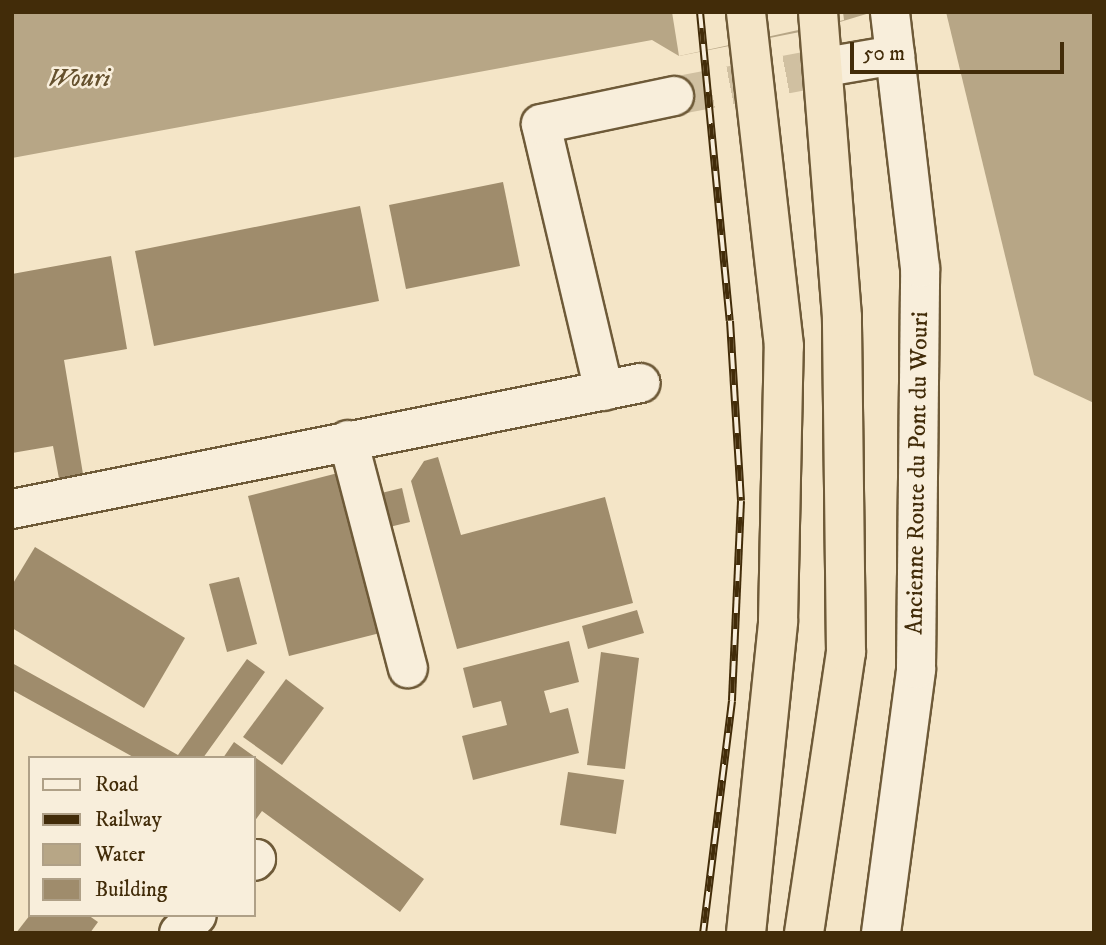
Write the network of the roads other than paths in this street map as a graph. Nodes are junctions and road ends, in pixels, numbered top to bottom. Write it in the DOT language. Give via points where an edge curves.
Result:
graph roads {
  1 [pos="890,12"];
  2 [pos="819,20"];
  3 [pos="748,27"];
  4 [pos="895,55"];
  5 [pos="837,65"];
  6 [pos="674,96"];
  7 [pos="641,383"];
  8 [pos="604,391"];
  9 [pos="348,440"];
  10 [pos="12,509"];
  11 [pos="408,668"];
  12 [pos="195,917"];
  13 [pos="179,933"];
  14 [pos="746,933"];
  15 [pos="804,933"];
  16 [pos="881,933"];
  1 -- 4 [label="street, Ancienne Route du Pont du Wouri"];
  2 -- 15 [label="highway" via="842,317 846,652"];
  3 -- 14 [label="highway" via="784,346 778,621"];
  4 -- 5 [label="street"];
  4 -- 16 [label="street, Ancienne Route du Pont du Wouri" via="920,268 916,669"];
  6 -- 8 [label="street" via="541,124"];
  7 -- 8 [label="street"];
  8 -- 9 [label="street"];
  9 -- 10 [label="street"];
  9 -- 11 [label="street"];
  12 -- 13 [label="street"];
}
